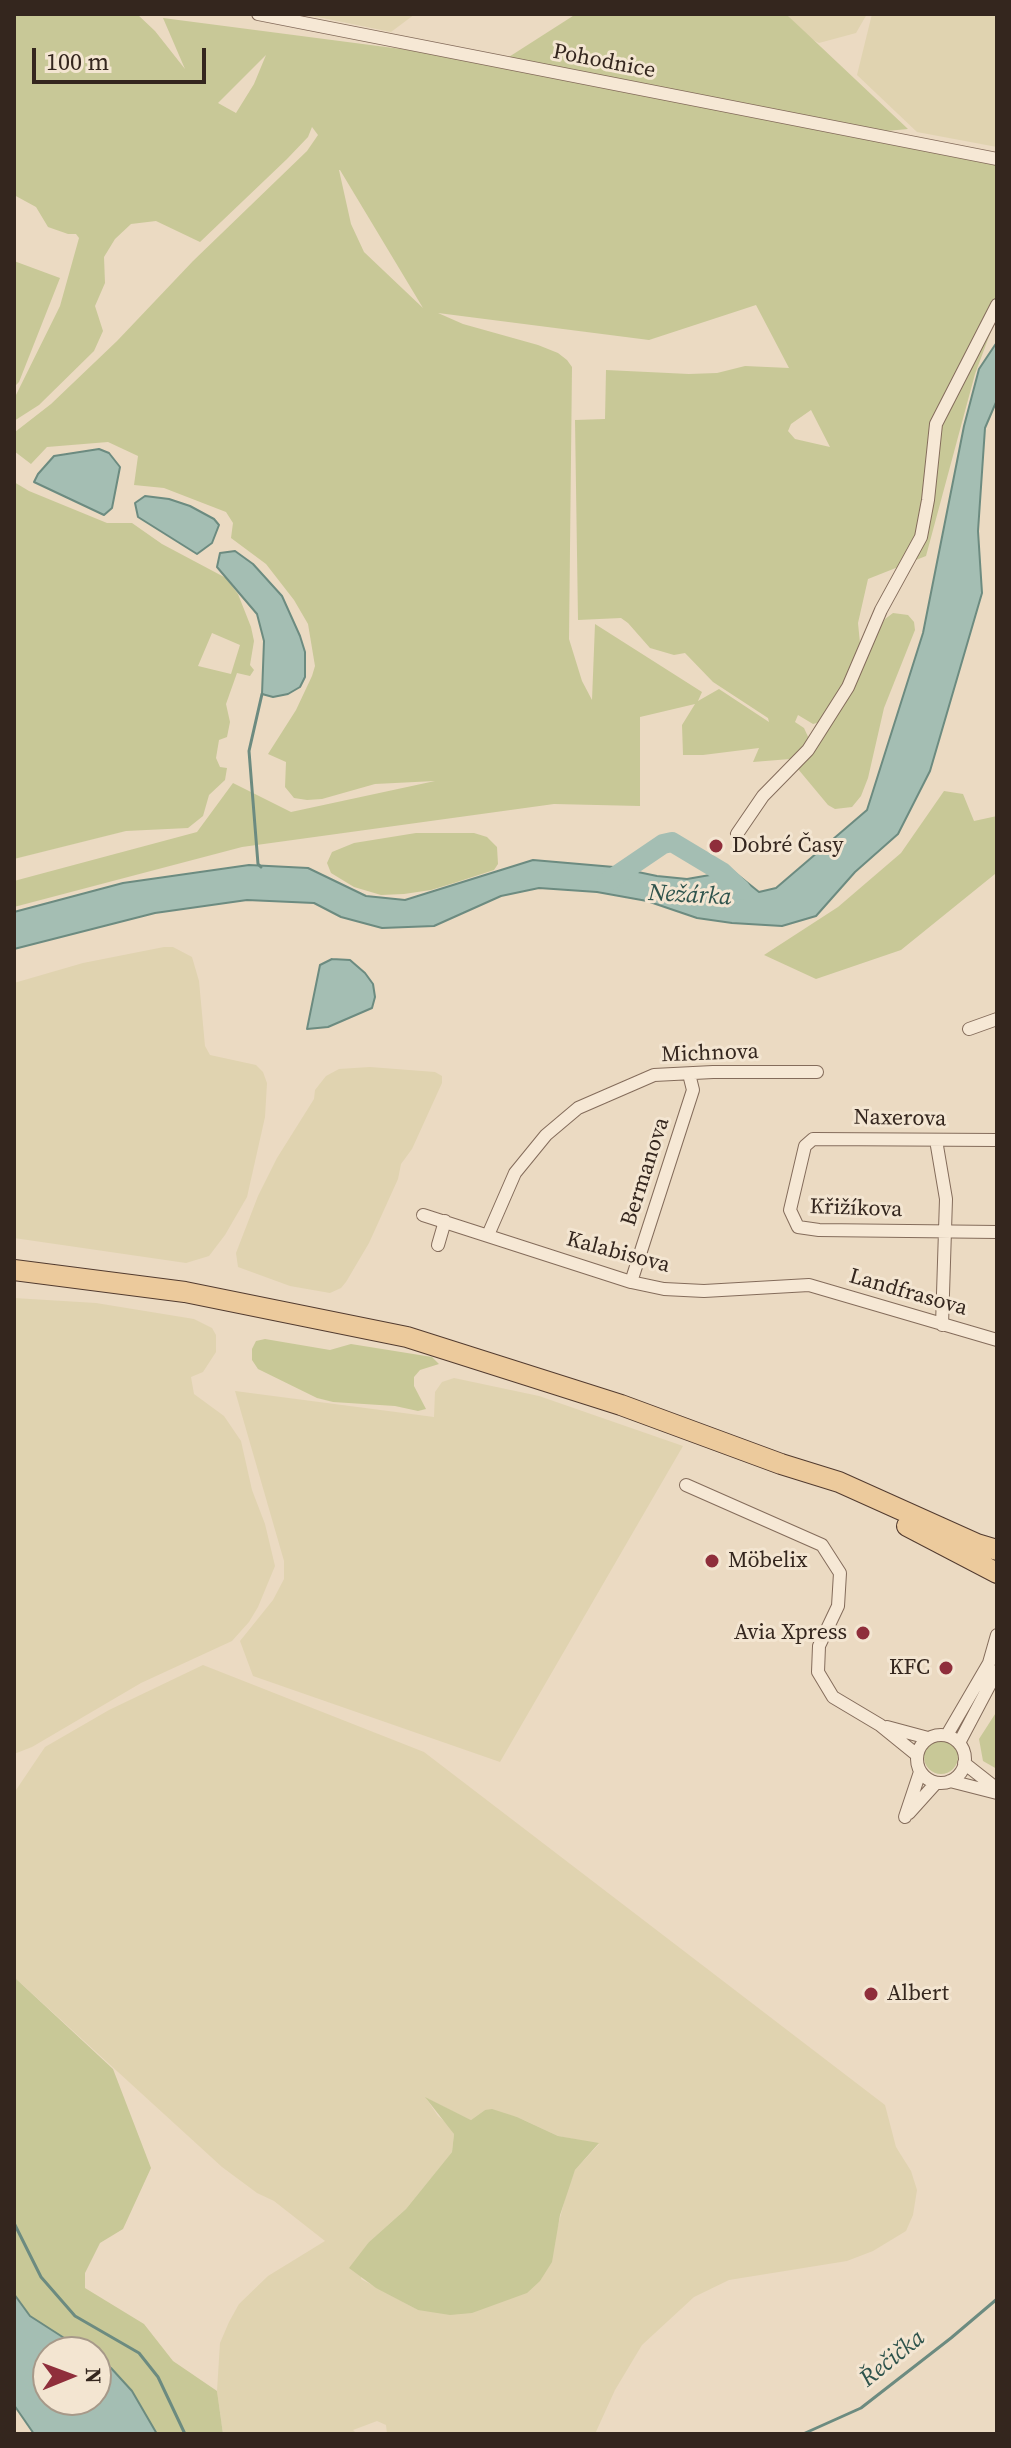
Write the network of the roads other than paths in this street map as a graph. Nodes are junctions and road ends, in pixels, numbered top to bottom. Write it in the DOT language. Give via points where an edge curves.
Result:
graph roads {
  1 [pos="258,14"];
  2 [pos="997,159"];
  3 [pos="997,305"];
  4 [pos="737,834"];
  5 [pos="997,1019"];
  6 [pos="969,1029"];
  7 [pos="817,1072"];
  8 [pos="689,1074"];
  9 [pos="936,1140"];
  10 [pos="997,1140"];
  11 [pos="805,1146"];
  12 [pos="423,1215"];
  13 [pos="445,1221"];
  14 [pos="944,1231"];
  15 [pos="997,1232"];
  16 [pos="488,1235"];
  17 [pos="438,1245"];
  18 [pos="14,1270"];
  19 [pos="631,1282"];
  20 [pos="809,1285"];
  21 [pos="942,1325"];
  22 [pos="997,1340"];
  23 [pos="781,1464"];
  24 [pos="686,1485"];
  25 [pos="997,1550"];
  26 [pos="997,1573"];
  27 [pos="997,1635"];
  28 [pos="997,1671"];
  29 [pos="880,1725"];
  30 [pos="947,1735"];
  31 [pos="928,1738"];
  32 [pos="959,1743"];
  33 [pos="917,1755"];
  34 [pos="964,1763"];
  35 [pos="920,1772"];
  36 [pos="950,1781"];
  37 [pos="936,1783"];
  38 [pos="997,1791"];
  1 -- 2 [label="street, Pohodnice"];
  3 -- 4 [label="street" via="936,424 921,537 881,610 848,687 808,750 763,796"];
  5 -- 6 [label="street"];
  7 -- 8 [label="street, Michnova"];
  8 -- 16 [label="street, Michnova" via="654,1075 578,1108 546,1135 515,1173"];
  8 -- 19 [label="street, Bermanova" via="693,1090"];
  9 -- 10 [label="street, Naxerova"];
  9 -- 11 [label="street, Naxerova" via="819,1138"];
  9 -- 14 [label="street" via="946,1199"];
  11 -- 14 [label="street, Křižíkova" via="790,1210 798,1227"];
  12 -- 13 [label="street, Kalabisova"];
  13 -- 16 [label="street, Kalabisova"];
  13 -- 17 [label="street"];
  14 -- 15 [label="street, Křižíkova"];
  14 -- 21 [label="street"];
  16 -- 19 [label="street, Kalabisova"];
  18 -- 23 [label="main road" via="185,1292 407,1337 621,1405"];
  19 -- 20 [label="street, Kalabisova" via="704,1291"];
  20 -- 21 [label="street, Landfrasova"];
  21 -- 22 [label="street, Landfrasova"];
  23 -- 25 [label="main road" via="839,1482"];
  23 -- 26 [label="main road"];
  24 -- 29 [label="street" via="822,1545 840,1573 838,1606 819,1646 818,1672 833,1697"];
  27 -- 30 [label="street" via="989,1663"];
  28 -- 32 [label="street"];
  29 -- 31 [label="street"];
  29 -- 33 [label="street"];
  30 -- 31 [label="street"];
  30 -- 32 [label="street"];
  31 -- 33 [label="street"];
  32 -- 34 [label="street"];
  33 -- 35 [label="street"];
  34 -- 36 [label="street"];
  34 -- 38 [label="street"];
  35 -- 37 [label="street"];
  35 -- 37 [label="street" via="905,1817"];
  36 -- 37 [label="street"];
  36 -- 38 [label="street"];
}
